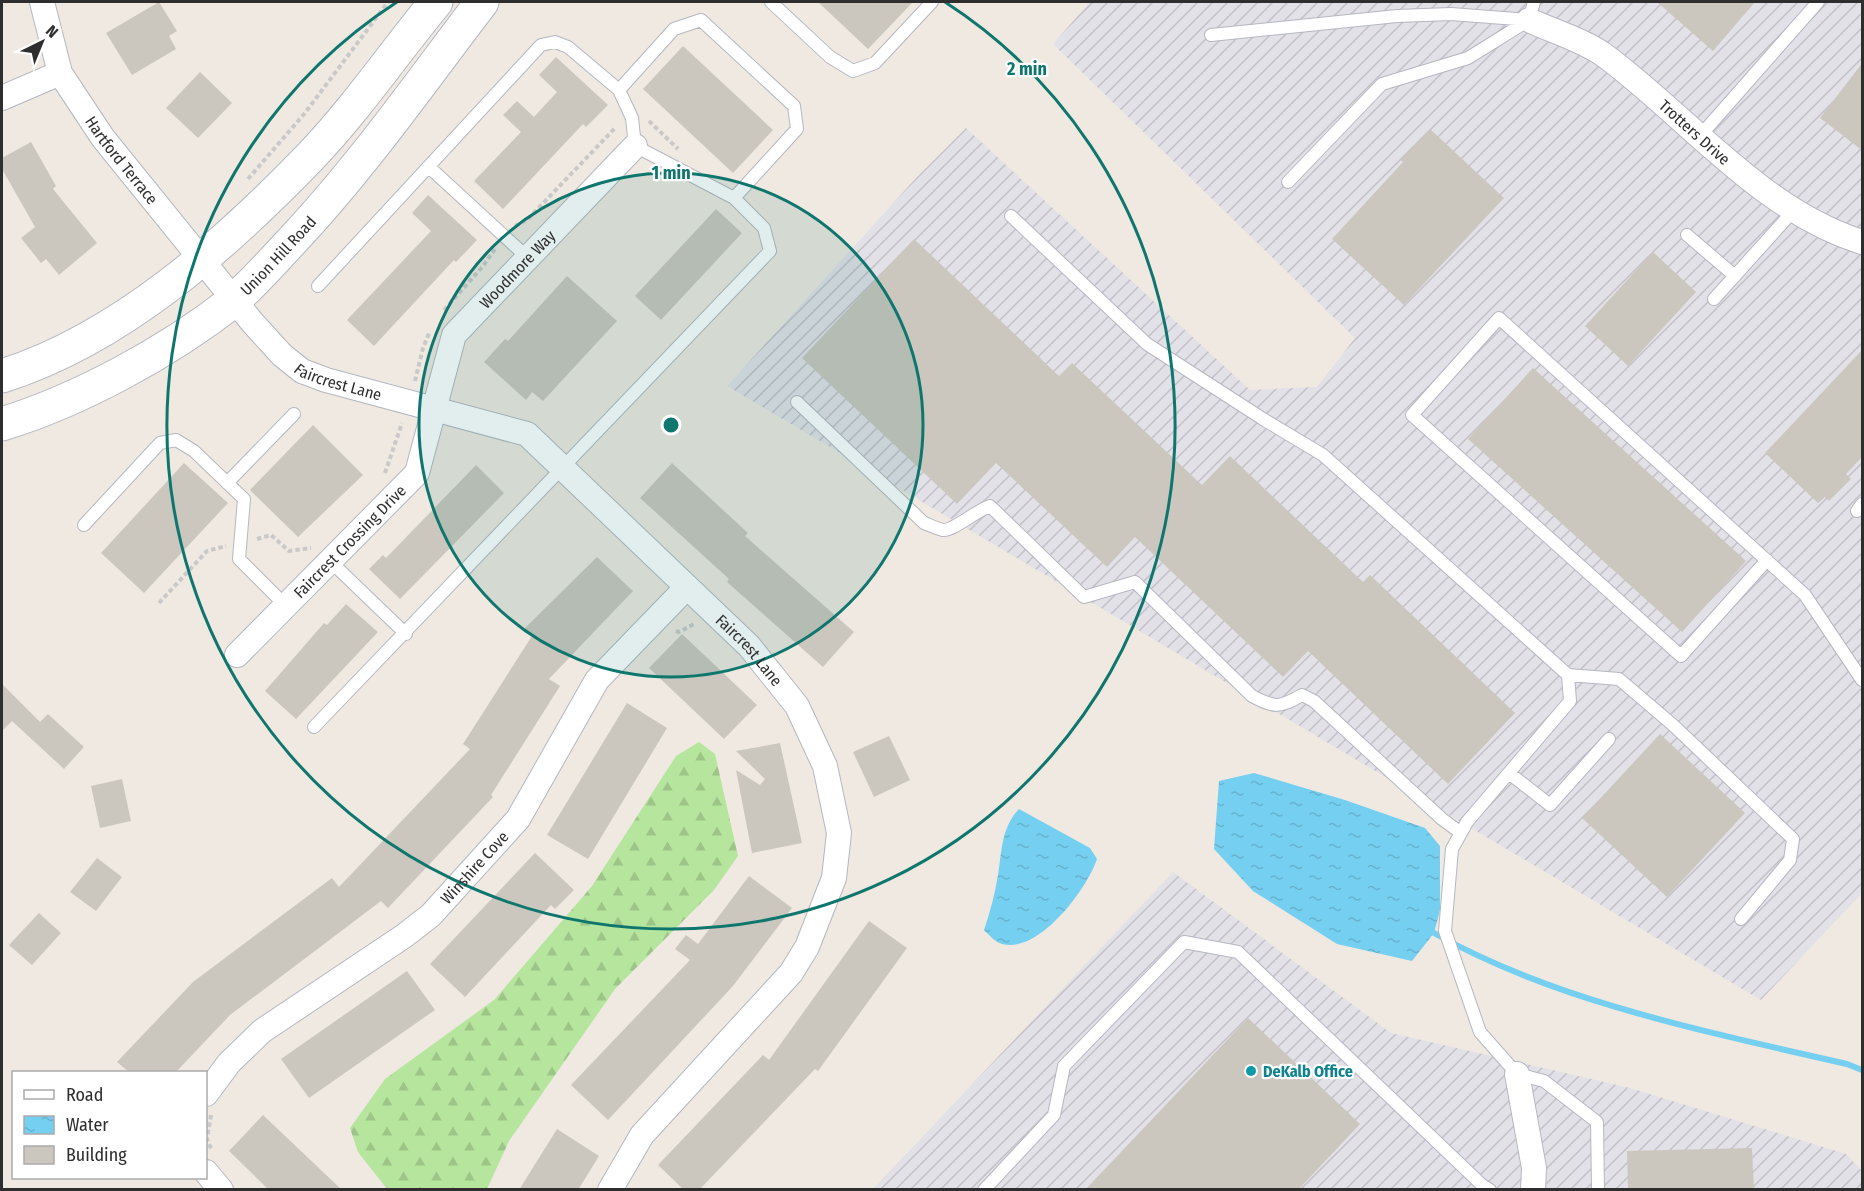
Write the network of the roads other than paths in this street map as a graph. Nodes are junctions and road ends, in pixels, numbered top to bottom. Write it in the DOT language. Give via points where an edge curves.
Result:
graph roads {
  1 [pos="42,2"];
  2 [pos="436,2"];
  3 [pos="482,2"];
  4 [pos="771,2"];
  5 [pos="932,2"];
  6 [pos="1818,2"];
  7 [pos="1532,11"];
  8 [pos="1211,35"];
  9 [pos="60,73"];
  10 [pos="618,90"];
  11 [pos="2,98"];
  12 [pos="1700,136"];
  13 [pos="635,146"];
  14 [pos="429,167"];
  15 [pos="1288,182"];
  16 [pos="734,198"];
  17 [pos="1795,209"];
  18 [pos="1011,216"];
  19 [pos="1688,235"];
  20 [pos="1863,242"];
  21 [pos="527,257"];
  22 [pos="200,259"];
  23 [pos="1735,276"];
  24 [pos="318,286"];
  25 [pos="234,299"];
  26 [pos="1714,299"];
  27 [pos="2,376"];
  28 [pos="797,402"];
  29 [pos="432,410"];
  30 [pos="294,414"];
  31 [pos="2,424"];
  32 [pos="561,468"];
  33 [pos="227,483"];
  34 [pos="84,525"];
  35 [pos="1767,560"];
  36 [pos="330,561"];
  37 [pos="687,587"];
  38 [pos="286,606"];
  39 [pos="406,634"];
  40 [pos="237,655"];
  41 [pos="1568,675"];
  42 [pos="1863,680"];
  43 [pos="314,727"];
  44 [pos="1609,739"];
  45 [pos="1509,773"];
  46 [pos="1461,833"];
  47 [pos="1741,919"];
  48 [pos="1517,1074"];
  49 [pos="207,1094"];
  50 [pos="207,1173"];
  51 [pos="221,1190"];
  52 [pos="610,1190"];
  53 [pos="984,1190"];
  54 [pos="1490,1190"];
  55 [pos="1533,1190"];
  56 [pos="1598,1190"];
  1 -- 9 [label="street, Hartford Terrace"];
  2 -- 22 [label="street" via="311,156"];
  3 -- 25 [label="street, Union Hill Road" via="342,185"];
  4 -- 5 [label="lane" via="830,57 853,70 875,63"];
  6 -- 12 [label="lane"];
  7 -- 8 [label="lane" via="1397,16"];
  7 -- 12 [label="street, Trotters Drive" via="1602,53"];
  7 -- 15 [label="lane" via="1468,58 1382,84"];
  9 -- 11 [label="street"];
  9 -- 22 [label="street, Hartford Terrace" via="104,138"];
  10 -- 13 [label="lane" via="632,118"];
  10 -- 14 [label="lane" via="568,47 555,42 541,45"];
  10 -- 16 [label="lane" via="674,28 701,20 795,106 797,129"];
  12 -- 17 [label="street, Trotters Drive" via="1754,182"];
  13 -- 16 [label="lane"];
  13 -- 21 [label="street, Woodmore Way"];
  14 -- 21 [label="lane"];
  14 -- 24 [label="lane"];
  16 -- 32 [label="lane" via="764,228 770,251"];
  17 -- 20 [label="street, Trotters Drive" via="1831,232"];
  17 -- 23 [label="lane"];
  18 -- 41 [label="lane" via="1148,344 1323,455"];
  19 -- 23 [label="lane"];
  21 -- 29 [label="street, Woodmore Way" via="454,335"];
  22 -- 25 [label="street, Hartford Terrace"];
  22 -- 27 [label="street" via="89,339 34,366"];
  23 -- 26 [label="lane"];
  25 -- 29 [label="street, Faircrest Lane" via="282,355 302,371"];
  25 -- 31 [label="street, Union Hill Road" via="139,362 80,393"];
  28 -- 46 [label="lane" via="924,523 943,530 990,506 1084,597 1135,582 1252,696 1270,705 1283,706 1302,695 1314,701"];
  29 -- 32 [label="street, Faircrest Lane" via="527,434"];
  29 -- 36 [label="street, Faircrest Crossing Drive" via="417,473"];
  30 -- 33 [label="lane"];
  32 -- 37 [label="street, Faircrest Lane"];
  32 -- 39 [label="lane"];
  33 -- 34 [label="lane" via="194,451 176,440 160,443"];
  33 -- 38 [label="lane" via="244,499 238,559"];
  35 -- 35 [label="lane" via="1499,318 1412,414 1681,656"];
  35 -- 42 [label="lane" via="1806,595"];
  36 -- 38 [label="street, Faircrest Crossing Drive"];
  36 -- 39 [label="lane"];
  37 -- 49 [label="street, Winshire Cove" via="597,680 518,819 431,915 262,1031 229,1063"];
  37 -- 52 [label="street, Faircrest Lane" via="749,646 798,706 825,766 839,833 834,878 807,946 791,973 642,1134"];
  38 -- 40 [label="street, Faircrest Crossing Drive"];
  39 -- 43 [label="lane"];
  41 -- 45 [label="lane" via="1570,701"];
  41 -- 47 [label="lane" via="1619,679 1793,839 1790,860"];
  44 -- 45 [label="lane" via="1550,805"];
  45 -- 46 [label="lane"];
  46 -- 48 [label="lane" via="1452,849 1445,931 1480,1032"];
  48 -- 55 [label="street" via="1534,1168"];
  48 -- 56 [label="lane" via="1544,1081 1597,1122"];
  50 -- 51 [label="street"];
  53 -- 54 [label="lane" via="1054,1115 1064,1066 1184,942 1238,952"];
}
